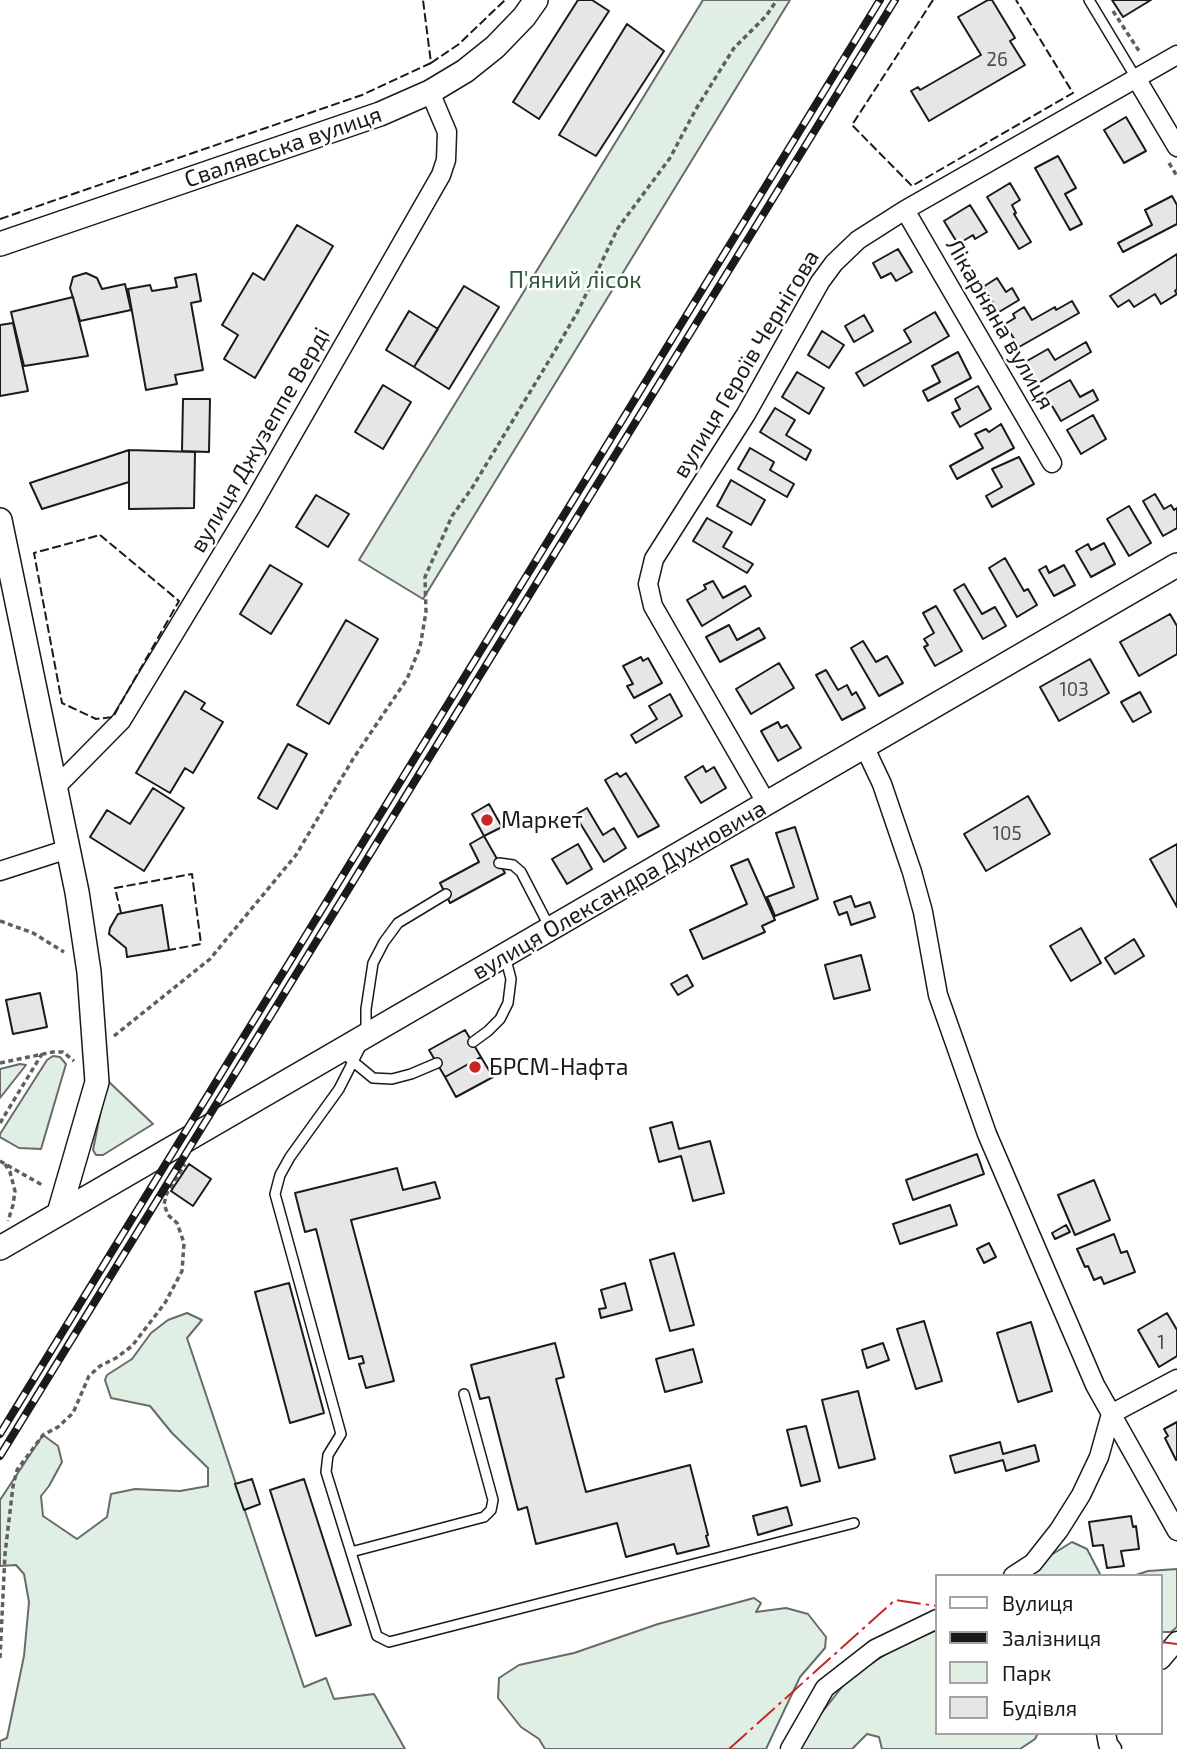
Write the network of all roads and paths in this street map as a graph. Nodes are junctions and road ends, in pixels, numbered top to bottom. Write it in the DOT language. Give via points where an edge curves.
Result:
graph roads {
  1 [pos="536,0"];
  2 [pos="778,0"];
  3 [pos="1089,0"];
  4 [pos="1113,10"];
  5 [pos="1139,51"];
  6 [pos="1177,55"];
  7 [pos="1136,78"];
  8 [pos="430,92"];
  9 [pos="1177,147"];
  10 [pos="905,210"];
  11 [pos="0,244"];
  12 [pos="1052,463"];
  13 [pos="0,520"];
  14 [pos="1177,565"];
  15 [pos="864,746"];
  16 [pos="55,788"];
  17 [pos="767,804"];
  18 [pos="68,849"];
  19 [pos="499,863"];
  20 [pos="0,871"];
  21 [pos="446,894"];
  22 [pos="0,921"];
  23 [pos="551,929"];
  24 [pos="64,952"];
  25 [pos="505,956"];
  26 [pos="366,1037"];
  27 [pos="110,1040"];
  28 [pos="472,1042"];
  29 [pos="42,1054"];
  30 [pos="347,1056"];
  31 [pos="74,1061"];
  32 [pos="0,1063"];
  33 [pos="437,1063"];
  34 [pos="0,1123"];
  35 [pos="188,1160"];
  36 [pos="0,1161"];
  37 [pos="5,1164"];
  38 [pos="42,1185"];
  39 [pos="59,1213"];
  40 [pos="8,1221"];
  41 [pos="0,1248"];
  42 [pos="1177,1380"];
  43 [pos="464,1394"];
  44 [pos="1111,1414"];
  45 [pos="854,1523"];
  46 [pos="1177,1531"];
  47 [pos="351,1552"];
  48 [pos="1016,1574"];
  49 [pos="936,1619"];
  50 [pos="1177,1641"];
  51 [pos="0,1658"];
  52 [pos="1163,1658"];
  53 [pos="790,1749"];
  1 -- 8 [label="main road, Свалявська вулиця" via="495,47"];
  2 -- 27 [label="path" via="734,48 670,158 618,228 578,311 452,516 425,577 420,647 407,679 296,855 210,959"];
  3 -- 7 [label="lane"];
  4 -- 5 [label="path"];
  6 -- 7 [label="street, вулиця Героїв Чернігова"];
  7 -- 9 [label="street"];
  7 -- 10 [label="street, вулиця Героїв Чернігова"];
  8 -- 11 [label="main road, Свалявська вулиця" via="380,114"];
  8 -- 16 [label="street, вулиця Джузеппе Верді" via="447,132 441,175 253,505 121,721"];
  10 -- 12 [label="street, Лікарняна вулиця"];
  10 -- 17 [label="street, вулиця Героїв Чернігова" via="858,240 820,282 746,414 654,559 648,584 653,606"];
  13 -- 16 [label="main road"];
  14 -- 15 [label="main road, вулиця Олександра Духновича"];
  15 -- 17 [label="main road, вулиця Олександра Духновича"];
  15 -- 44 [label="street" via="912,872 939,995 961,1064 1042,1263"];
  16 -- 18 [label="main road"];
  17 -- 23 [label="main road, вулиця Олександра Духновича"];
  18 -- 20 [label="street"];
  18 -- 39 [label="main road" via="89,972 97,1082"];
  19 -- 23 [label="lane" via="521,872"];
  21 -- 26 [label="lane" via="398,923 384,942 373,963"];
  22 -- 24 [label="path" via="33,933"];
  23 -- 25 [label="main road, вулиця Олександра Духновича"];
  25 -- 26 [label="main road, вулиця Олександра Духновича"];
  25 -- 28 [label="lane" via="511,979 508,1003 500,1019"];
  26 -- 30 [label="main road, вулиця Олександра Духновича"];
  29 -- 31 [label="path" via="63,1052"];
  29 -- 32 [label="path"];
  29 -- 34 [label="path"];
  30 -- 33 [label="lane" via="373,1078 391,1079"];
  30 -- 39 [label="main road, вулиця Олександра Духновича"];
  30 -- 47 [label="lane" via="321,1116 290,1157 275,1194 341,1434 328,1455 326,1472"];
  35 -- 51 [label="path" via="164,1204 184,1243 182,1271 165,1303 132,1346 89,1376 73,1413 43,1435 18,1470 5,1554"];
  36 -- 37 [label="path"];
  37 -- 38 [label="path"];
  37 -- 40 [label="path" via="15,1191"];
  39 -- 41 [label="main road, вулиця Олександра Духновича"];
  42 -- 44 [label="street"];
  43 -- 47 [label="lane" via="493,1500 491,1510 484,1517"];
  44 -- 46 [label="street"];
  44 -- 48 [label="street" via="1099,1457 1081,1495 1033,1563"];
  45 -- 47 [label="lane" via="389,1642 377,1636"];
  49 -- 53 [label="street" via="875,1649 825,1688"];
  50 -- 52 [label="street"];
}
